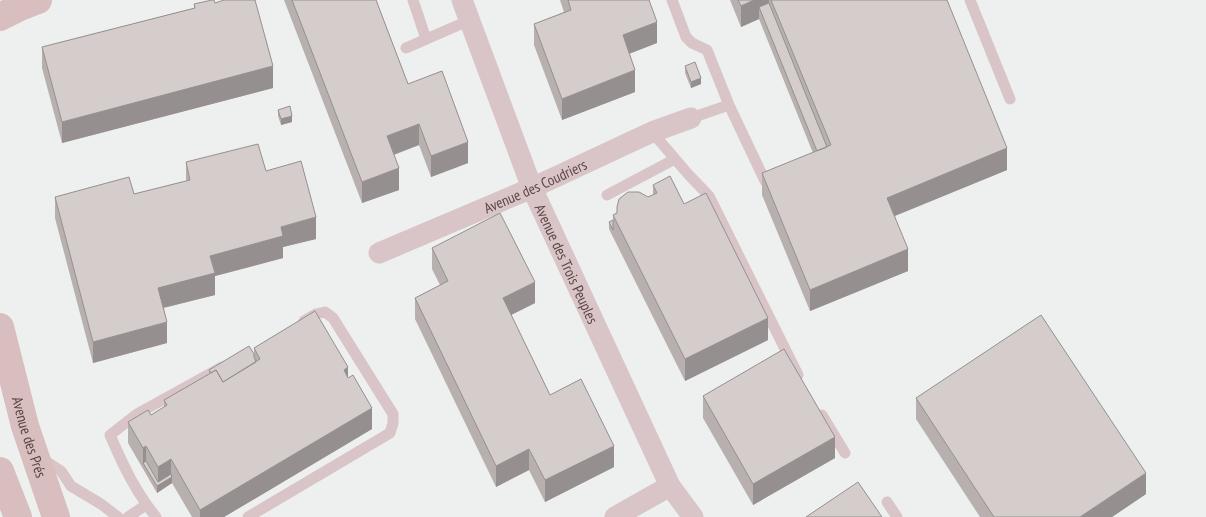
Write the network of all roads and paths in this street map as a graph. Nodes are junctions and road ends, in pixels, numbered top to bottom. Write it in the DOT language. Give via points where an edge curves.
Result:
graph roads {
  1 [pos="413,0"];
  2 [pos="462,0"];
  3 [pos="672,0"];
  4 [pos="970,0"];
  5 [pos="470,20"];
  6 [pos="426,39"];
  7 [pos="406,48"];
  8 [pos="1010,99"];
  9 [pos="729,105"];
  10 [pos="691,118"];
  11 [pos="652,132"];
  12 [pos="675,159"];
  13 [pos="765,181"];
  14 [pos="532,188"];
  15 [pos="607,195"];
  16 [pos="379,253"];
  17 [pos="0,326"];
  18 [pos="290,328"];
  19 [pos="231,362"];
  20 [pos="805,387"];
  21 [pos="815,404"];
  22 [pos="845,453"];
  23 [pos="34,454"];
  24 [pos="0,471"];
  25 [pos="670,486"];
  26 [pos="888,502"];
  27 [pos="146,505"];
  28 [pos="18,517"];
  29 [pos="56,517"];
  30 [pos="118,517"];
  31 [pos="128,517"];
  32 [pos="156,517"];
  33 [pos="248,517"];
  34 [pos="615,517"];
  35 [pos="693,517"];
  36 [pos="897,517"];
  1 -- 6 [label="lane"];
  2 -- 5 [label="street, Avenue des Trois Peuples"];
  3 -- 9 [label="lane" via="686,37 707,50"];
  4 -- 8 [label="lane"];
  5 -- 6 [label="lane"];
  5 -- 14 [label="street, Avenue des Trois Peuples"];
  6 -- 7 [label="lane"];
  9 -- 10 [label="lane"];
  9 -- 13 [label="lane"];
  10 -- 11 [label="street, Avenue des Coudriers"];
  11 -- 12 [label="lane"];
  11 -- 14 [label="street, Avenue des Coudriers"];
  12 -- 15 [label="lane"];
  12 -- 20 [label="lane" via="709,196"];
  14 -- 16 [label="street, Avenue des Coudriers"];
  14 -- 25 [label="street, Avenue des Trois Peuples"];
  17 -- 23 [label="main road, Avenue des Prés"];
  18 -- 33 [label="lane" via="316,314 325,312 334,318 393,414 393,423 390,433"];
  19 -- 27 [label="lane" via="137,414 110,435 126,472"];
  21 -- 22 [label="lane"];
  23 -- 29 [label="main road, Avenue des Prés"];
  23 -- 30 [label="lane" via="61,471 71,486"];
  24 -- 28 [label="main road"];
  25 -- 34 [label="street"];
  25 -- 35 [label="street, Avenue des Trois Peuples"];
  26 -- 36 [label="lane"];
  27 -- 31 [label="lane"];
  27 -- 32 [label="lane"];
}
